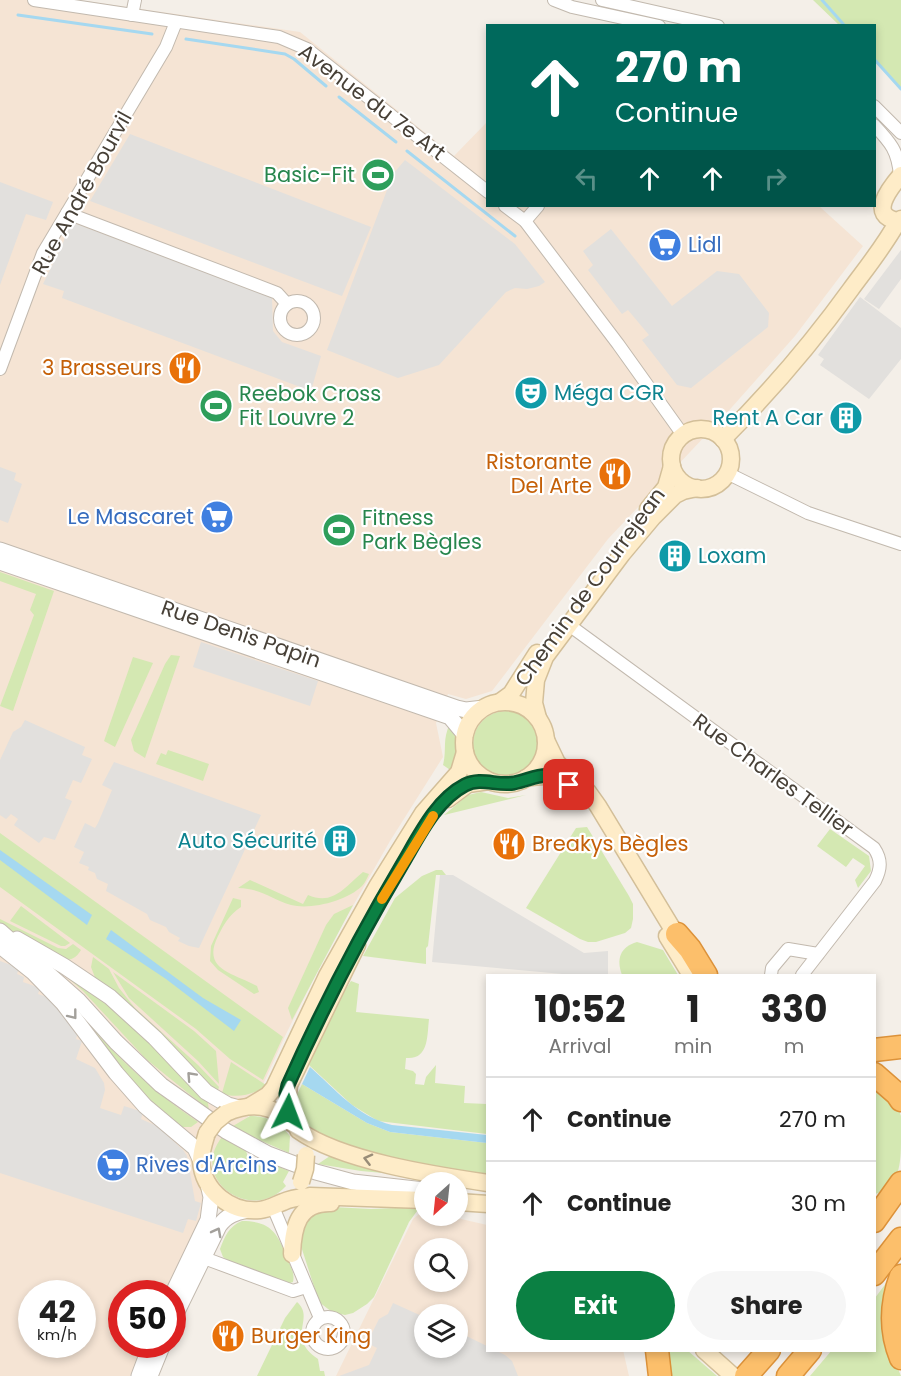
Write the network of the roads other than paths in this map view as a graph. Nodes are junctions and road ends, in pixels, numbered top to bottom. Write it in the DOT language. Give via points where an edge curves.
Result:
graph roads {
  1 [pos="34,0"];
  2 [pos="135,0"];
  3 [pos="554,0"];
  4 [pos="602,0"];
  5 [pos="132,15"];
  6 [pos="657,21"];
  7 [pos="176,22"];
  8 [pos="694,24"];
  9 [pos="876,107"];
  10 [pos="876,127"];
  11 [pos="901,133"];
  12 [pos="901,176"];
  13 [pos="486,190"];
  14 [pos="506,207"];
  15 [pos="537,207"];
  16 [pos="67,213"];
  17 [pos="894,218"];
  18 [pos="525,221"];
  19 [pos="287,304"];
  20 [pos="0,369"];
  21 [pos="683,435"];
  22 [pos="723,439"];
  23 [pos="672,466"];
  24 [pos="727,473"];
  25 [pos="697,488"];
  26 [pos="901,544"];
  27 [pos="0,550"];
  28 [pos="0,562"];
  29 [pos="568,625"];
  30 [pos="500,702"];
  31 [pos="484,708"];
  32 [pos="538,718"];
  33 [pos="546,740"];
  34 [pos="465,744"];
  35 [pos="526,778"];
  36 [pos="489,781"];
  37 [pos="677,934"];
  38 [pos="1,939"];
  39 [pos="818,954"];
  40 [pos="690,974"];
  41 [pos="699,974"];
  42 [pos="705,974"];
  43 [pos="771,974"];
  44 [pos="803,974"];
  45 [pos="876,1041"];
  46 [pos="901,1041"];
  47 [pos="901,1047"];
  48 [pos="876,1050"];
  49 [pos="876,1076"];
  50 [pos="901,1100"];
  51 [pos="238,1109"];
  52 [pos="295,1126"];
  53 [pos="201,1161"];
  54 [pos="336,1176"];
  55 [pos="414,1180"];
  56 [pos="486,1183"];
  57 [pos="901,1183"];
  58 [pos="208,1184"];
  59 [pos="468,1186"];
  60 [pos="486,1188"];
  61 [pos="414,1189"];
  62 [pos="468,1195"];
  63 [pos="486,1198"];
  64 [pos="398,1199"];
  65 [pos="414,1200"];
  66 [pos="468,1203"];
  67 [pos="278,1204"];
  68 [pos="486,1204"];
  69 [pos="901,1204"];
  70 [pos="248,1210"];
  71 [pos="876,1218"];
  72 [pos="876,1235"];
  73 [pos="901,1239"];
  74 [pos="292,1254"];
  75 [pos="204,1258"];
  76 [pos="876,1271"];
  77 [pos="901,1276"];
  78 [pos="179,1280"];
  79 [pos="306,1287"];
  80 [pos="186,1294"];
  81 [pos="320,1318"];
  82 [pos="657,1352"];
  83 [pos="767,1352"];
  84 [pos="779,1352"];
  85 [pos="808,1352"];
  86 [pos="820,1352"];
  87 [pos="709,1354"];
  88 [pos="146,1358"];
  89 [pos="157,1358"];
  90 [pos="901,1358"];
  91 [pos="139,1376"];
  92 [pos="150,1376"];
  93 [pos="660,1376"];
  94 [pos="733,1376"];
  95 [pos="746,1376"];
  96 [pos="759,1376"];
  97 [pos="788,1376"];
  98 [pos="801,1376"];
  1 -- 5 [label="street, Avenue du 7e Art"];
  2 -- 5 [label="street"];
  3 -- 6 [label="street" via="572,7"];
  4 -- 6 [label="street"];
  5 -- 7 [label="street, Avenue du 7e Art"];
  6 -- 8 [label="street"];
  7 -- 13 [label="street, Avenue du 7e Art" via="279,37 307,49"];
  7 -- 16 [label="street, Rue André Bourvil" via="166,47"];
  9 -- 11 [label="street"];
  10 -- 12 [label="street" via="897,153"];
  12 -- 17 [label="main road" via="882,207"];
  14 -- 18 [label="street"];
  15 -- 18 [label="street"];
  16 -- 19 [label="street" via="277,293"];
  16 -- 20 [label="street, Rue André Bourvil" via="43,253"];
  17 -- 22 [label="main road" via="877,255 816,337 770,392"];
  18 -- 21 [label="street"];
  21 -- 22 [label="main road" via="705,429"];
  21 -- 23 [label="main road" via="672,449"];
  22 -- 24 [label="main road" via="730,455"];
  23 -- 25 [label="main road" via="681,481"];
  23 -- 30 [label="main road, Chemin de Courrejean" via="666,486 568,610 512,694"];
  24 -- 25 [label="main road" via="715,485"];
  24 -- 26 [label="street" via="808,513"];
  25 -- 29 [label="main road, Chemin de Courrejean" via="675,495 654,515"];
  27 -- 31 [label="street, Rue Denis Papin" via="457,708"];
  28 -- 34 [label="street, Rue Denis Papin" via="450,717"];
  29 -- 32 [label="main road, Chemin de Courrejean" via="539,669 534,703"];
  29 -- 39 [label="street, Rue Charles Tellier" via="874,848 879,856 879,872"];
  30 -- 31 [label="main road"];
  30 -- 32 [label="main road" via="521,705"];
  31 -- 34 [label="main road" via="469,724"];
  32 -- 33 [label="main road"];
  33 -- 35 [label="main road" via="542,762"];
  33 -- 37 [label="main road" via="557,763 598,806"];
  34 -- 36 [label="main road" via="471,766"];
  34 -- 51 [label="main road" via="459,772 431,801 378,885 327,976 274,1088 268,1095"];
  35 -- 36 [label="main road" via="502,784"];
  35 -- 40 [label="main road" via="544,774 557,777 580,798"];
  36 -- 52 [label="main road" via="468,784 448,798 425,826 384,894 288,1085 287,1103"];
  37 -- 41 [label="main road"];
  37 -- 42 [label="highway"];
  51 -- 38 [label="street, one-way" via="206,1092 110,997 44,953"];
  38 -- 53 [label="street, one-way" via="63,1003 116,1073 146,1106 195,1148"];
  38 -- 54 [label="street" via="78,1000 136,1062 201,1115 268,1154"];
  39 -- 43 [label="street" via="788,949"];
  39 -- 44 [label="street, Rue Charles Tellier"];
  45 -- 46 [label="highway"];
  47 -- 48 [label="highway"];
  49 -- 50 [label="highway"];
  51 -- 52 [label="main road" via="271,1108"];
  51 -- 53 [label="main road, bridge" via="215,1122 202,1147"];
  56 -- 52 [label="main road, one-way" via="350,1154 309,1138"];
  52 -- 67 [label="main road, bridge" via="304,1142 305,1169 301,1182"];
  53 -- 58 [label="main road"];
  54 -- 55 [label="street" via="351,1173"];
  54 -- 61 [label="street" via="353,1182"];
  57 -- 71 [label="highway"];
  58 -- 70 [label="main road" via="225,1202"];
  58 -- 78 [label="street" via="208,1220"];
  59 -- 60 [label="street"];
  62 -- 63 [label="street"];
  64 -- 65 [label="main road"];
  64 -- 67 [label="main road" via="310,1196"];
  64 -- 74 [label="main road" via="367,1205 311,1206 297,1221"];
  66 -- 68 [label="main road"];
  67 -- 70 [label="main road"];
  67 -- 74 [label="street"];
  69 -- 72 [label="highway"];
  75 -- 70 [label="street, one-way" via="224,1220"];
  73 -- 76 [label="highway"];
  74 -- 79 [label="street"];
  75 -- 79 [label="street" via="293,1291"];
  75 -- 80 [label="street"];
  77 -- 90 [label="highway" via="893,1311"];
  79 -- 81 [label="street"];
  82 -- 93 [label="highway"];
  83 -- 95 [label="highway"];
  84 -- 96 [label="highway"];
  85 -- 97 [label="highway"];
  86 -- 98 [label="highway"];
  87 -- 94 [label="main road"];
  88 -- 91 [label="street"];
  89 -- 92 [label="street"];
}
